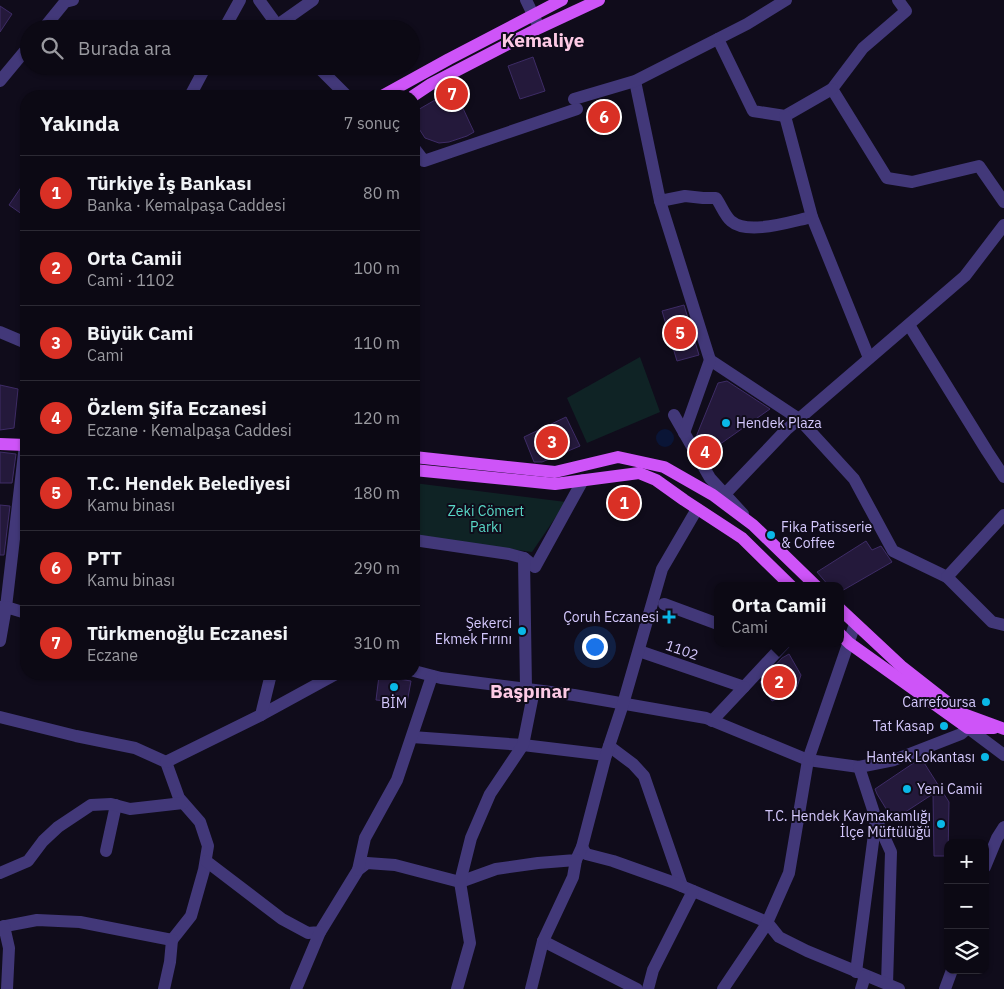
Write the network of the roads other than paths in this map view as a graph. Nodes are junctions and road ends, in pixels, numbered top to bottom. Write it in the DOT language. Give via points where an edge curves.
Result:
graph roads {
  1 [pos="240,0"];
  2 [pos="259,0"];
  3 [pos="312,0"];
  4 [pos="526,0"];
  5 [pos="562,0"];
  6 [pos="599,0"];
  7 [pos="786,0"];
  8 [pos="898,0"];
  9 [pos="67,1"];
  10 [pos="533,16"];
  11 [pos="51,20"];
  12 [pos="229,20"];
  13 [pos="271,20"];
  14 [pos="286,20"];
  15 [pos="539,28"];
  16 [pos="718,39"];
  17 [pos="20,57"];
  18 [pos="202,75"];
  19 [pos="326,75"];
  20 [pos="0,81"];
  21 [pos="636,81"];
  22 [pos="832,89"];
  23 [pos="193,90"];
  24 [pos="341,90"];
  25 [pos="393,90"];
  26 [pos="420,92"];
  27 [pos="784,116"];
  28 [pos="420,156"];
  29 [pos="660,201"];
  30 [pos="1004,202"];
  31 [pos="812,217"];
  32 [pos="1004,225"];
  33 [pos="909,325"];
  34 [pos="0,332"];
  35 [pos="20,340"];
  36 [pos="869,358"];
  37 [pos="710,360"];
  38 [pos="674,415"];
  39 [pos="799,419"];
  40 [pos="684,433"];
  41 [pos="0,444"];
  42 [pos="20,445"];
  43 [pos="420,458"];
  44 [pos="420,471"];
  45 [pos="1002,471"];
  46 [pos="587,480"];
  47 [pos="20,482"];
  48 [pos="725,494"];
  49 [pos="697,509"];
  50 [pos="1004,515"];
  51 [pos="753,525"];
  52 [pos="420,541"];
  53 [pos="524,558"];
  54 [pos="947,576"];
  55 [pos="787,582"];
  56 [pos="812,582"];
  57 [pos="664,604"];
  58 [pos="3,607"];
  59 [pos="20,611"];
  60 [pos="844,613"];
  61 [pos="714,623"];
  62 [pos="855,624"];
  63 [pos="1004,624"];
  64 [pos="845,638"];
  65 [pos="0,641"];
  66 [pos="777,647"];
  67 [pos="842,647"];
  68 [pos="639,651"];
  69 [pos="420,673"];
  70 [pos="432,676"];
  71 [pos="270,680"];
  72 [pos="325,680"];
  73 [pos="744,687"];
  74 [pos="530,690"];
  75 [pos="623,704"];
  76 [pos="961,713"];
  77 [pos="261,715"];
  78 [pos="0,718"];
  79 [pos="712,722"];
  80 [pos="968,728"];
  81 [pos="1002,729"];
  82 [pos="412,736"];
  83 [pos="523,746"];
  84 [pos="607,750"];
  85 [pos="1004,755"];
  86 [pos="808,760"];
  87 [pos="166,762"];
  88 [pos="858,768"];
  89 [pos="183,803"];
  90 [pos="116,805"];
  91 [pos="876,819"];
  92 [pos="1004,827"];
  93 [pos="582,847"];
  94 [pos="106,851"];
  95 [pos="989,857"];
  96 [pos="576,860"];
  97 [pos="206,862"];
  98 [pos="358,870"];
  99 [pos="0,873"];
  100 [pos="460,882"];
  101 [pos="687,888"];
  102 [pos="767,922"];
  103 [pos="2,927"];
  104 [pos="320,932"];
  105 [pos="172,940"];
  106 [pos="542,941"];
  107 [pos="860,974"];
  108 [pos="951,974"];
  109 [pos="893,987"];
  110 [pos="8,989"];
  111 [pos="164,989"];
  112 [pos="296,989"];
  113 [pos="458,989"];
  114 [pos="530,989"];
  115 [pos="637,989"];
  116 [pos="648,989"];
  117 [pos="723,989"];
  118 [pos="861,989"];
  119 [pos="945,989"];
  1 -- 12 [label="street"];
  2 -- 13 [label="street"];
  3 -- 14 [label="street"];
  4 -- 10 [label="street"];
  5 -- 10 [label="main road"];
  6 -- 15 [label="main road"];
  7 -- 16 [label="street"];
  8 -- 22 [label="street" via="906,11 864,48"];
  9 -- 11 [label="street"];
  10 -- 15 [label="street"];
  10 -- 25 [label="main road"];
  15 -- 26 [label="main road"];
  16 -- 21 [label="street"];
  16 -- 27 [label="street" via="753,111"];
  17 -- 20 [label="street"];
  18 -- 23 [label="street"];
  19 -- 24 [label="street"];
  21 -- 28 [label="street" via="424,161"];
  21 -- 29 [label="street"];
  22 -- 27 [label="street"];
  22 -- 30 [label="street" via="887,178 912,182 979,166"];
  27 -- 31 [label="street"];
  29 -- 31 [label="street" via="685,196 716,198 730,221 743,228"];
  29 -- 37 [label="street"];
  31 -- 36 [label="street"];
  32 -- 33 [label="street" via="965,276"];
  33 -- 36 [label="street"];
  33 -- 45 [label="street"];
  34 -- 35 [label="street"];
  36 -- 39 [label="street"];
  37 -- 39 [label="street"];
  37 -- 40 [label="street"];
  38 -- 40 [label="street"];
  39 -- 48 [label="street"];
  39 -- 54 [label="street" via="854,479 893,551"];
  40 -- 48 [label="street" via="710,478"];
  41 -- 42 [label="main road"];
  43 -- 51 [label="main road" via="555,472 618,457 664,467 713,494"];
  44 -- 46 [label="main road" via="554,484"];
  46 -- 49 [label="main road" via="639,473 656,480"];
  46 -- 53 [label="street" via="535,567"];
  47 -- 58 [label="street"];
  48 -- 51 [label="street"];
  49 -- 55 [label="main road" via="742,538"];
  49 -- 68 [label="street" via="662,569"];
  50 -- 54 [label="street"];
  51 -- 56 [label="main road"];
  52 -- 53 [label="street"];
  53 -- 74 [label="street"];
  54 -- 63 [label="street" via="992,622"];
  57 -- 61 [label="street"];
  58 -- 59 [label="street"];
  58 -- 65 [label="street"];
  60 -- 62 [label="main road"];
  62 -- 64 [label="street"];
  62 -- 76 [label="main road" via="901,666"];
  64 -- 80 [label="main road"];
  66 -- 73 [label="street"];
  67 -- 86 [label="street"];
  68 -- 73 [label="street, 1102"];
  68 -- 75 [label="street"];
  69 -- 70 [label="street"];
  70 -- 74 [label="street"];
  70 -- 82 [label="street"];
  71 -- 77 [label="street"];
  72 -- 77 [label="street"];
  73 -- 79 [label="street"];
  74 -- 75 [label="street"];
  74 -- 83 [label="street"];
  75 -- 79 [label="street" via="706,718"];
  75 -- 84 [label="street"];
  76 -- 80 [label="main road"];
  76 -- 81 [label="main road"];
  77 -- 87 [label="street"];
  78 -- 87 [label="street" via="135,748"];
  79 -- 86 [label="street"];
  80 -- 81 [label="main road"];
  80 -- 85 [label="street"];
  80 -- 88 [label="street" via="961,734 894,760"];
  82 -- 83 [label="street"];
  82 -- 98 [label="street" via="397,780 365,838"];
  83 -- 84 [label="street"];
  83 -- 100 [label="street" via="490,794 471,838"];
  84 -- 93 [label="street"];
  84 -- 101 [label="street" via="633,764 644,776"];
  86 -- 88 [label="street"];
  86 -- 102 [label="street" via="789,873"];
  87 -- 89 [label="street"];
  88 -- 91 [label="street"];
  89 -- 90 [label="street" via="130,809"];
  89 -- 97 [label="street" via="200,822 208,846"];
  90 -- 94 [label="street"];
  90 -- 99 [label="street" via="91,805 58,827 28,861"];
  91 -- 107 [label="street"];
  91 -- 109 [label="street" via="891,852"];
  92 -- 95 [label="street"];
  93 -- 96 [label="street"];
  93 -- 101 [label="street" via="586,854"];
  96 -- 100 [label="street" via="496,869"];
  96 -- 106 [label="street" via="573,877"];
  97 -- 104 [label="street" via="282,918 308,933"];
  97 -- 105 [label="street" via="191,916"];
  98 -- 100 [label="street" via="367,863 395,865"];
  98 -- 104 [label="street"];
  100 -- 113 [label="street" via="470,943"];
  101 -- 102 [label="street"];
  101 -- 116 [label="street"];
  102 -- 107 [label="street" via="779,937"];
  102 -- 117 [label="street"];
  103 -- 105 [label="street" via="37,920 80,922"];
  103 -- 110 [label="street" via="9,948"];
  104 -- 112 [label="street"];
  105 -- 111 [label="street"];
  106 -- 114 [label="street"];
  106 -- 115 [label="street"];
  107 -- 109 [label="street"];
  107 -- 118 [label="street"];
  108 -- 119 [label="street"];
}
